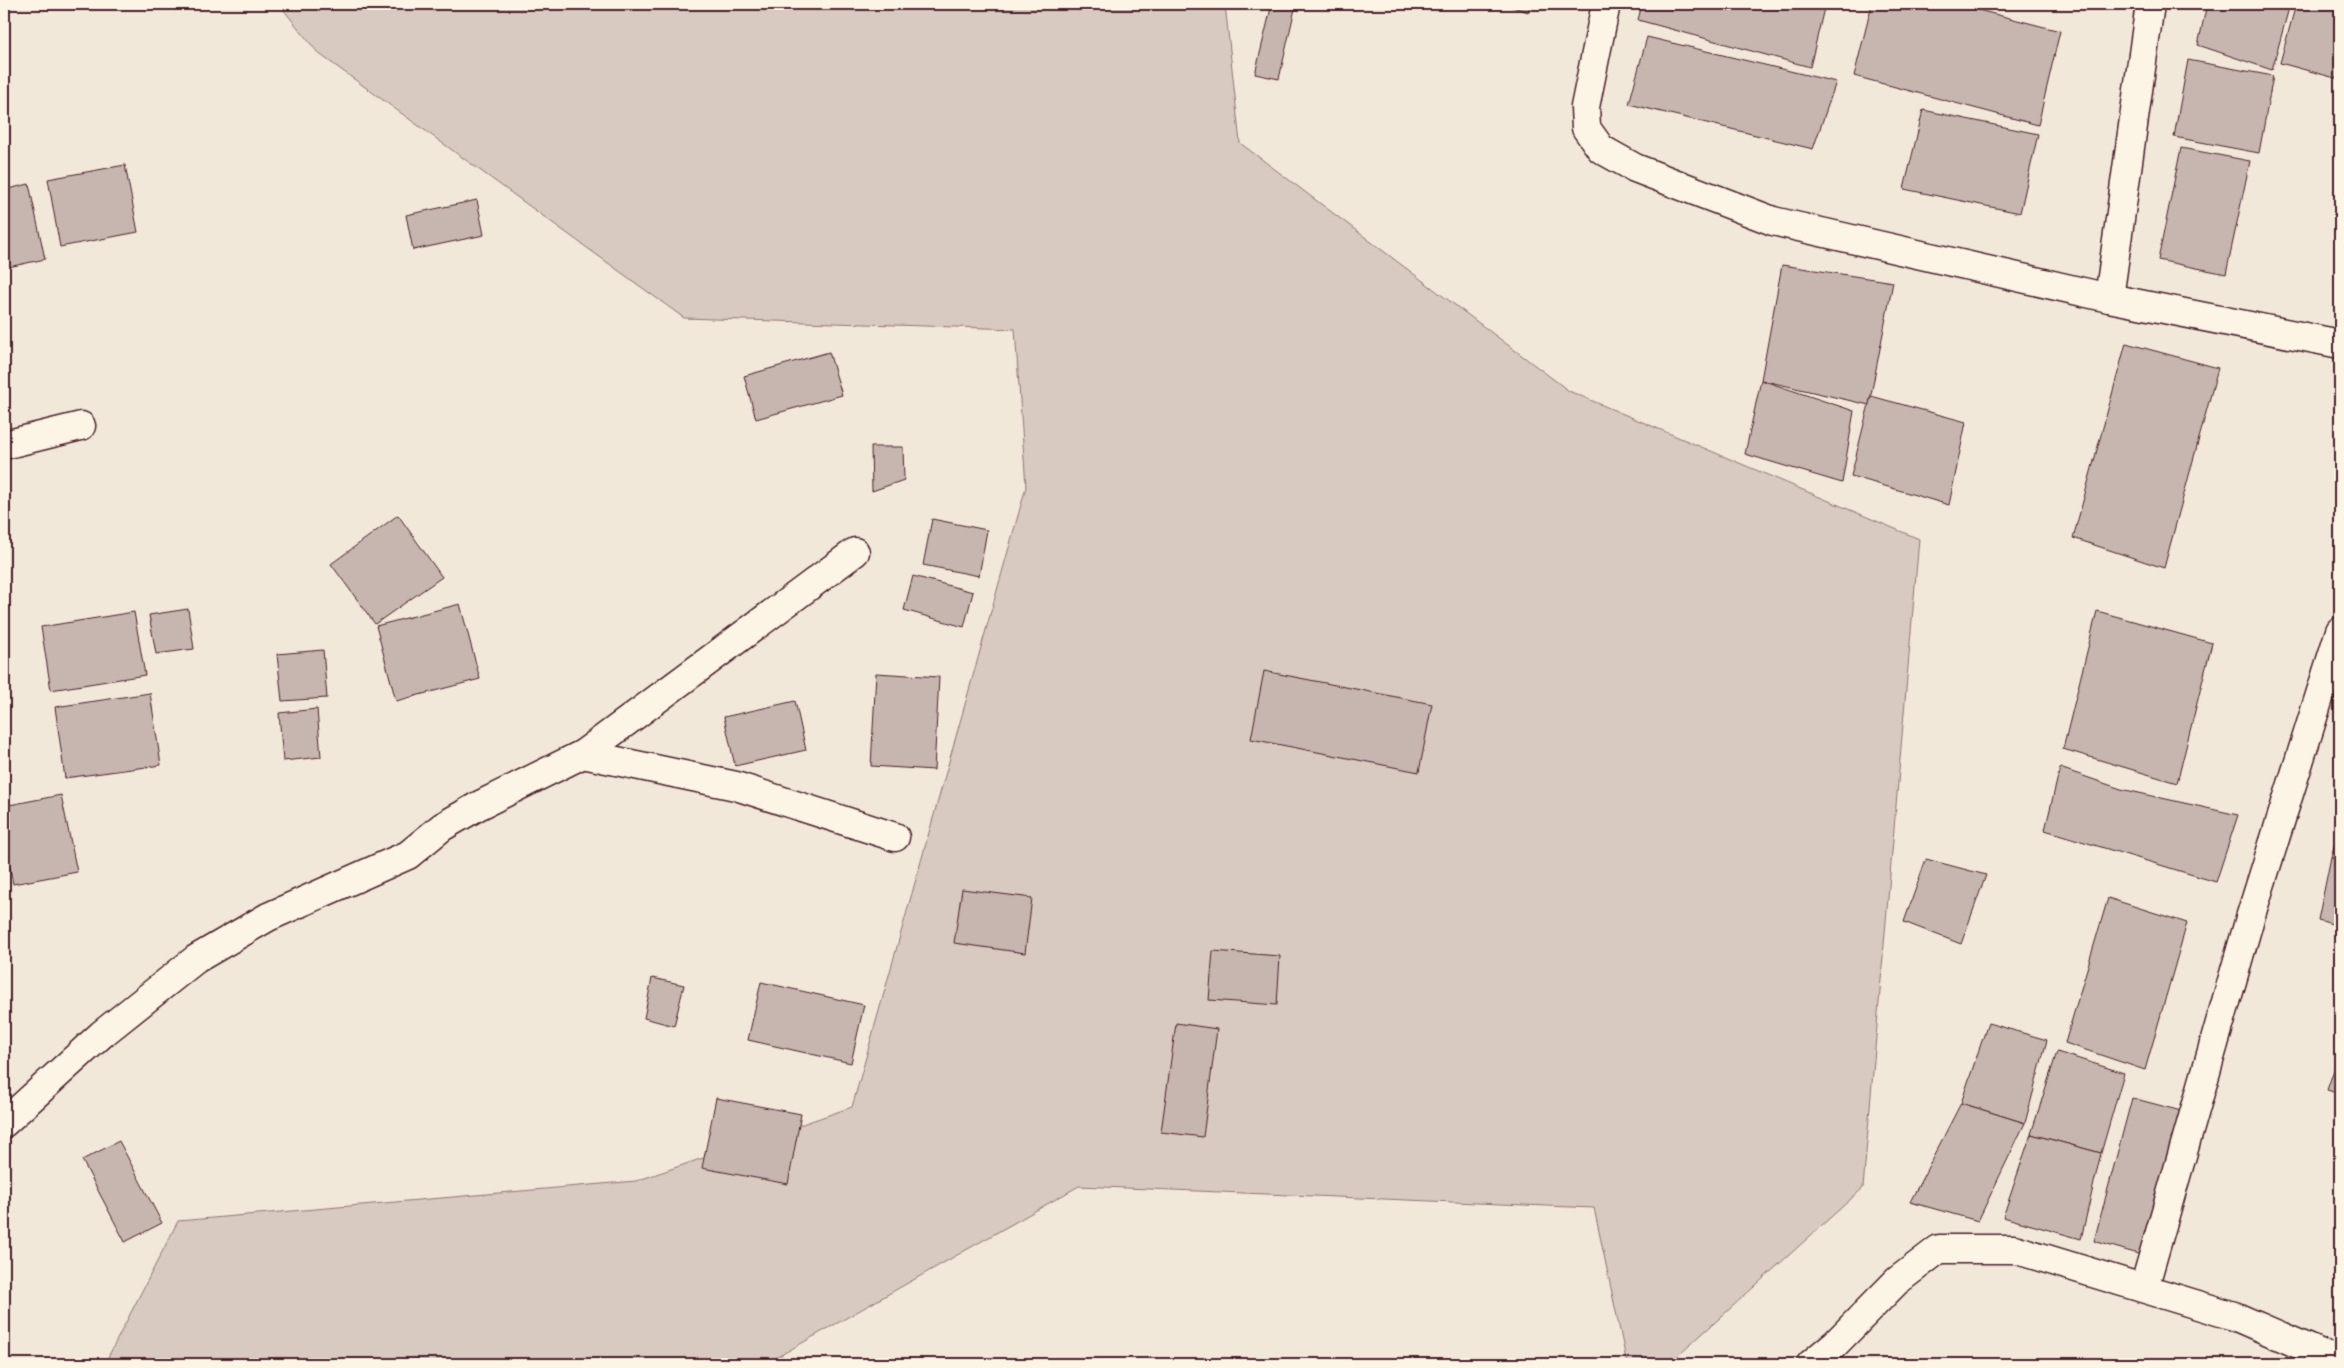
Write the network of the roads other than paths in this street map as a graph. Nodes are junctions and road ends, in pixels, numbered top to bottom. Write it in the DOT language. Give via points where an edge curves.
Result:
graph roads {
  1 [pos="1606,4"];
  2 [pos="2150,4"];
  3 [pos="2109,298"];
  4 [pos="2340,344"];
  5 [pos="82,426"];
  6 [pos="4,445"];
  7 [pos="855,552"];
  8 [pos="2340,631"];
  9 [pos="583,754"];
  10 [pos="895,837"];
  11 [pos="4,1123"];
  12 [pos="2144,1288"];
  13 [pos="2340,1362"];
  14 [pos="1811,1364"];
  1 -- 3 [label="street" via="1584,118 1586,128 1601,150 1635,168 1773,221"];
  2 -- 3 [label="street"];
  3 -- 4 [label="street"];
  5 -- 6 [label="street"];
  7 -- 9 [label="street"];
  8 -- 12 [label="street" via="2250,918"];
  9 -- 10 [label="street" via="736,786"];
  9 -- 11 [label="street" via="478,806 442,827 408,855 268,917 196,959 102,1034"];
  12 -- 13 [label="street" via="2234,1316"];
  12 -- 14 [label="street" via="2014,1249 1939,1249 1898,1281"];
}
